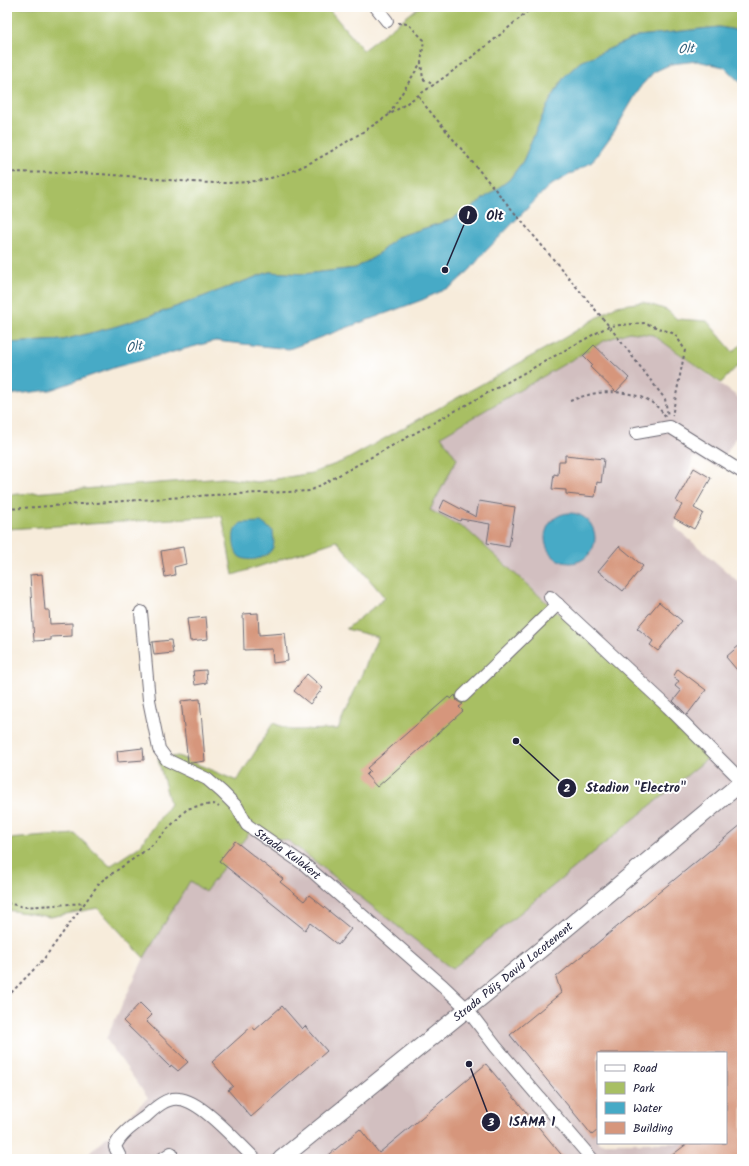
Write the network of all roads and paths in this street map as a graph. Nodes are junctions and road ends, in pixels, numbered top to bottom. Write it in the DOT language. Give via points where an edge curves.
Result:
graph roads {
  1 [pos="376,7"];
  2 [pos="532,7"];
  3 [pos="387,21"];
  4 [pos="421,63"];
  5 [pos="434,85"];
  6 [pos="419,95"];
  7 [pos="388,116"];
  8 [pos="7,172"];
  9 [pos="609,326"];
  10 [pos="570,401"];
  11 [pos="670,427"];
  12 [pos="636,433"];
  13 [pos="742,472"];
  14 [pos="7,509"];
  15 [pos="141,612"];
  16 [pos="463,696"];
  17 [pos="742,782"];
  18 [pos="220,808"];
  19 [pos="7,903"];
  20 [pos="85,903"];
  21 [pos="7,996"];
  22 [pos="466,1008"];
  23 [pos="121,1159"];
  24 [pos="255,1159"];
  25 [pos="281,1159"];
  26 [pos="592,1159"];
  1 -- 3 [label="street"];
  2 -- 5 [label="path"];
  3 -- 4 [label="path" via="408,24 424,40"];
  4 -- 5 [label="path" via="424,80"];
  4 -- 7 [label="path"];
  5 -- 6 [label="path"];
  6 -- 7 [label="path"];
  6 -- 9 [label="path"];
  7 -- 8 [label="path" via="311,163 280,176 254,181 194,181"];
  9 -- 11 [label="path" via="665,399"];
  9 -- 11 [label="path" via="645,323 675,334 685,350"];
  9 -- 14 [label="path" via="310,491 213,494"];
  10 -- 11 [label="path" via="589,394 641,396 660,407"];
  11 -- 12 [label="street"];
  11 -- 13 [label="street"];
  15 -- 22 [label="street, Strada Kulakert" via="149,700 159,749 167,760 206,779 222,792 237,807 247,825 305,865"];
  16 -- 17 [label="street" via="554,600 668,707"];
  17 -- 22 [label="main road, Strada Păiș David Locotenent" via="555,938"];
  18 -- 20 [label="path" via="214,804 187,809 148,848 100,882"];
  19 -- 20 [label="path" via="24,907"];
  20 -- 21 [label="path" via="43,960"];
  22 -- 25 [label="main road, Strada Păiș David Locotenent"];
  22 -- 26 [label="street, Strada Kulakert"];
  23 -- 24 [label="street" via="115,1147 117,1141 157,1106 179,1098 199,1106"];
}
